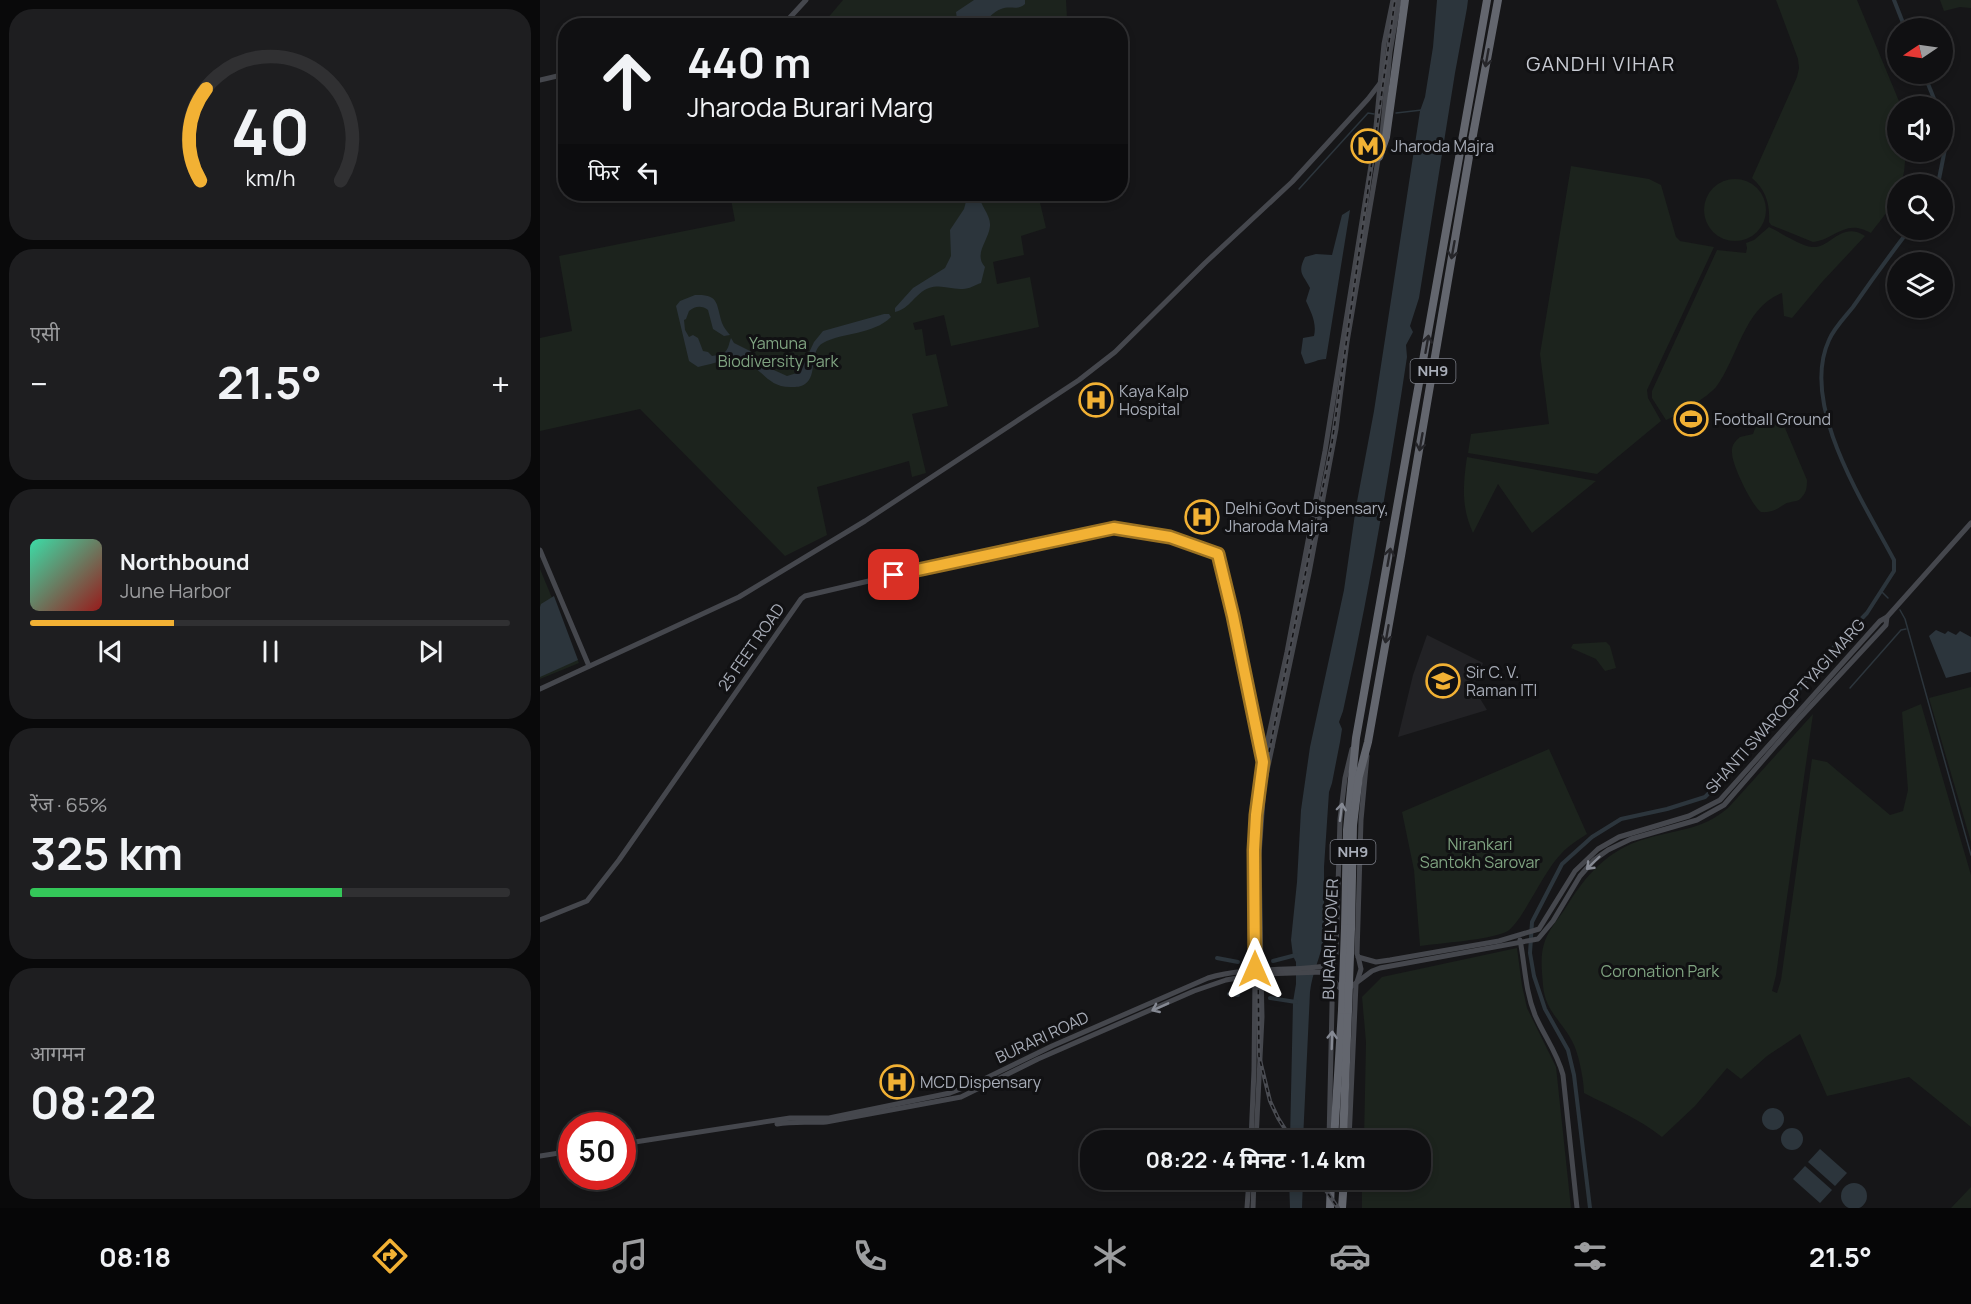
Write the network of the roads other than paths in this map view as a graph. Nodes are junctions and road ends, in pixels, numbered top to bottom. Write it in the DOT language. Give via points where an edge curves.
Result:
graph roads {
  1 [pos="806,0"];
  2 [pos="1393,0"];
  3 [pos="1399,0"];
  4 [pos="1405,0"];
  5 [pos="1487,0"];
  6 [pos="1498,0"];
  7 [pos="789,18"];
  8 [pos="558,76"];
  9 [pos="540,80"];
  10 [pos="1381,82"];
  11 [pos="1368,99"];
  12 [pos="1378,110"];
  13 [pos="1384,114"];
  14 [pos="1379,157"];
  15 [pos="1971,523"];
  16 [pos="1971,529"];
  17 [pos="1964,533"];
  18 [pos="540,550"];
  19 [pos="589,666"];
  20 [pos="540,689"];
  21 [pos="1795,719"];
  22 [pos="1356,738"];
  23 [pos="1258,739"];
  24 [pos="1368,742"];
  25 [pos="1269,746"];
  26 [pos="1263,762"];
  27 [pos="1356,775"];
  28 [pos="540,920"];
  29 [pos="1521,939"];
  30 [pos="1478,947"];
  31 [pos="1335,956"];
  32 [pos="1358,956"];
  33 [pos="1324,969"];
  34 [pos="1258,972"];
  35 [pos="1333,980"];
  36 [pos="1357,983"];
  37 [pos="1333,1005"];
  38 [pos="1355,1005"];
  39 [pos="1251,1130"];
  40 [pos="1256,1130"];
  41 [pos="1339,1130"];
  42 [pos="1339,1130"];
  43 [pos="1340,1130"];
  44 [pos="636,1144"];
  45 [pos="558,1155"];
  46 [pos="540,1158"];
  47 [pos="1248,1190"];
  48 [pos="1254,1190"];
  49 [pos="1331,1190"];
  50 [pos="1343,1190"];
  51 [pos="1247,1208"];
  52 [pos="1253,1208"];
  53 [pos="1330,1208"];
  54 [pos="1342,1208"];
  55 [pos="1577,1208"];
  1 -- 7 [label="main road"];
  2 -- 10 [label="main road"];
  3 -- 13 [label="main road"];
  4 -- 14 [label="highway" via="1386,137"];
  22 -- 5 [label="highway, NH9, one-way"];
  6 -- 24 [label="highway, NH9, one-way"];
  8 -- 9 [label="main road"];
  10 -- 11 [label="main road"];
  10 -- 12 [label="main road"];
  11 -- 12 [label="main road" via="1377,101"];
  11 -- 19 [label="main road" via="1292,182 1115,352 1079,380 865,521 739,597"];
  12 -- 13 [label="main road"];
  12 -- 25 [label="main road" via="1314,518"];
  13 -- 14 [label="main road"];
  14 -- 25 [label="main road" via="1334,440 1309,573"];
  15 -- 17 [label="main road, SHANTI SWAROOP TYAGI MARG"];
  16 -- 17 [label="main road, SHANTI SWAROOP TYAGI MARG"];
  17 -- 21 [label="main road, SHANTI SWAROOP TYAGI MARG"];
  18 -- 19 [label="main road"];
  19 -- 20 [label="main road"];
  21 -- 29 [label="main road, SHANTI SWAROOP TYAGI MARG" via="1712,806 1620,837 1598,849 1575,871 1543,926"];
  21 -- 29 [label="main road, SHANTI SWAROOP TYAGI MARG, one-way" via="1724,805 1608,850 1580,876 1542,935 1535,940"];
  22 -- 27 [label="highway, BURARI FLYOVER"];
  31 -- 22 [label="main road, one-way" via="1340,819"];
  23 -- 25 [label="main road"];
  23 -- 26 [label="main road"];
  23 -- 28 [label="main road, 25 FEET ROAD" via="1219,555 1170,537 1114,528 803,598 587,901"];
  24 -- 27 [label="highway, BURARI FLYOVER / NH9"];
  24 -- 32 [label="main road" via="1361,820"];
  25 -- 26 [label="main road"];
  25 -- 34 [label="main road" via="1260,828"];
  26 -- 34 [label="main road" via="1254,850"];
  27 -- 41 [label="highway, BURARI FLYOVER, bridge" via="1347,830"];
  29 -- 30 [label="main road, SHANTI SWAROOP TYAGI MARG"];
  29 -- 55 [label="main road" via="1529,995 1563,1075"];
  30 -- 32 [label="main road, SHANTI SWAROOP TYAGI MARG" via="1376,962"];
  30 -- 36 [label="main road, SHANTI SWAROOP TYAGI MARG" via="1380,968"];
  31 -- 32 [label="main road" via="1345,949"];
  31 -- 33 [label="main road"];
  31 -- 35 [label="main road"];
  32 -- 36 [label="main road"];
  33 -- 34 [label="main road, BURARI ROAD"];
  33 -- 35 [label="main road"];
  34 -- 39 [label="main road"];
  34 -- 40 [label="main road" via="1262,1017"];
  34 -- 44 [label="main road, BURARI ROAD" via="1230,972 1200,981 957,1091 906,1105 829,1118 790,1118"];
  35 -- 36 [label="main road" via="1344,989"];
  35 -- 37 [label="main road"];
  36 -- 38 [label="main road"];
  37 -- 38 [label="main road"];
  42 -- 37 [label="main road, one-way"];
  38 -- 43 [label="main road"];
  45 -- 46 [label="main road"];
  47 -- 51 [label="main road"];
  48 -- 52 [label="main road"];
  49 -- 53 [label="highway"];
  50 -- 54 [label="highway"];
}
